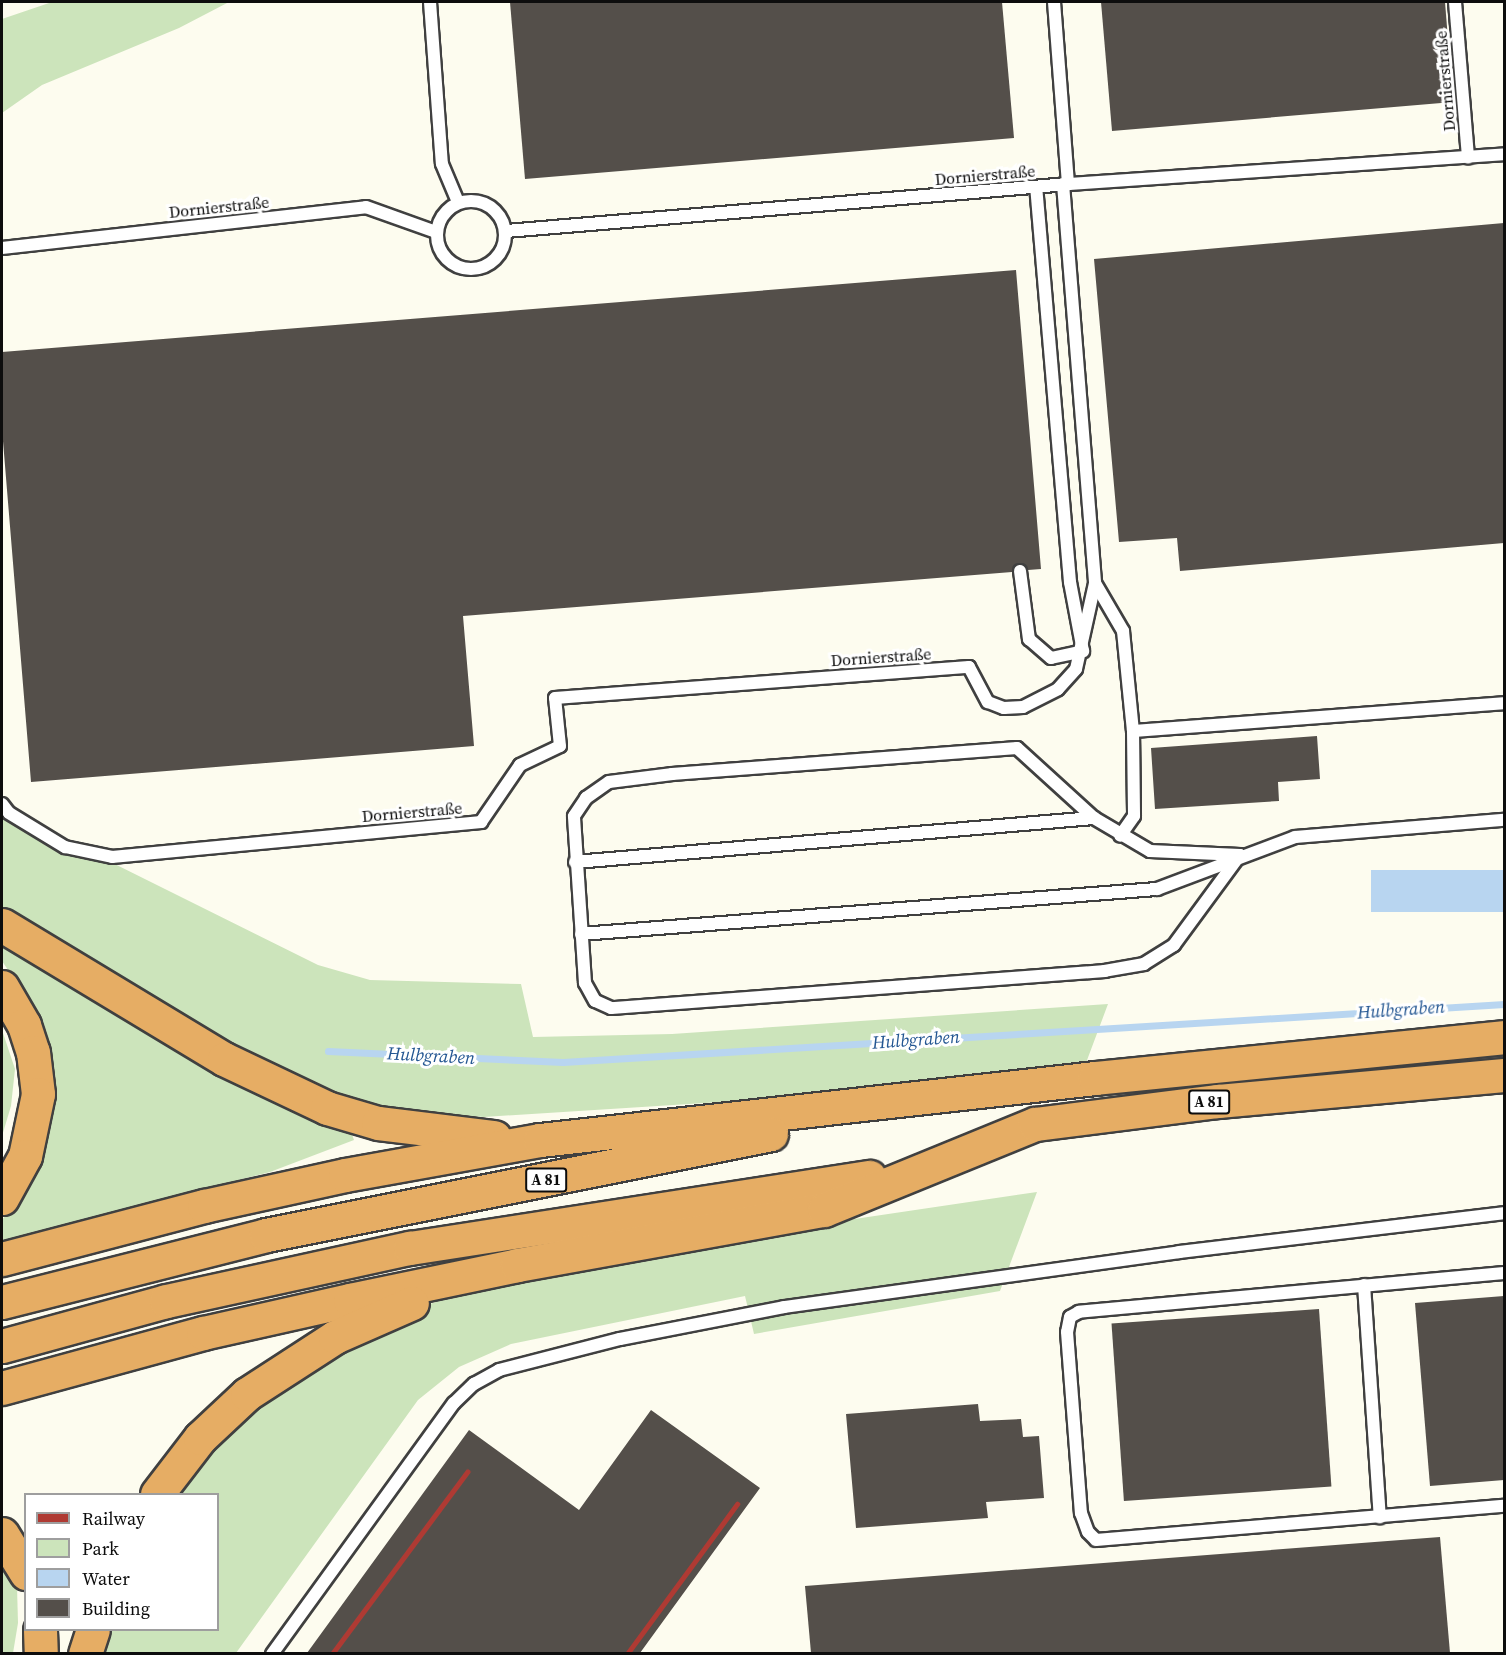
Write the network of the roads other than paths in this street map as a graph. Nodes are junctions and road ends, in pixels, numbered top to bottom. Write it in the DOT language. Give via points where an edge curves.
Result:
graph roads {
  1 [pos="430,2"];
  2 [pos="1054,2"];
  3 [pos="1455,2"];
  4 [pos="1504,154"];
  5 [pos="1468,157"];
  6 [pos="1066,184"];
  7 [pos="1036,188"];
  8 [pos="458,202"];
  9 [pos="506,231"];
  10 [pos="436,232"];
  11 [pos="2,248"];
  12 [pos="1020,571"];
  13 [pos="1095,583"];
  14 [pos="1083,651"];
  15 [pos="1504,703"];
  16 [pos="1133,731"];
  17 [pos="2,804"];
  18 [pos="1094,818"];
  19 [pos="1504,820"];
  20 [pos="1120,836"];
  21 [pos="1240,855"];
  22 [pos="575,862"];
  23 [pos="2,925"];
  24 [pos="581,934"];
  25 [pos="2,987"];
  26 [pos="1504,1037"];
  27 [pos="1504,1075"];
  28 [pos="1095,1078"];
  29 [pos="540,1140"];
  30 [pos="923,1168"];
  31 [pos="2,1198"];
  32 [pos="1504,1213"];
  33 [pos="2,1259"];
  34 [pos="1504,1273"];
  35 [pos="478,1274"];
  36 [pos="1364,1285"];
  37 [pos="2,1302"];
  38 [pos="2,1346"];
  39 [pos="2,1388"];
  40 [pos="158,1493"];
  41 [pos="1504,1506"];
  42 [pos="1380,1517"];
  43 [pos="2,1534"];
  44 [pos="24,1570"];
  45 [pos="40,1631"];
  46 [pos="92,1631"];
  47 [pos="41,1653"];
  48 [pos="86,1653"];
  49 [pos="272,1653"];
  1 -- 8 [label="lane" via="442,164"];
  2 -- 6 [label="lane"];
  3 -- 5 [label="lane, Dornierstraße"];
  4 -- 5 [label="lane, Dornierstraße"];
  5 -- 6 [label="lane, Dornierstraße"];
  6 -- 7 [label="lane, Dornierstraße"];
  6 -- 13 [label="lane"];
  7 -- 9 [label="lane, Dornierstraße"];
  7 -- 14 [label="lane" via="1070,582"];
  8 -- 9 [label="lane" via="474,200 489,205 500,216"];
  8 -- 10 [label="lane" via="443,214"];
  9 -- 10 [label="lane" via="503,250 490,265 472,270 453,265 440,251"];
  10 -- 11 [label="lane, Dornierstraße" via="366,207"];
  12 -- 14 [label="lane" via="1029,639 1051,658"];
  13 -- 14 [label="lane"];
  13 -- 16 [label="lane" via="1123,631"];
  14 -- 17 [label="lane, Dornierstraße" via="1076,669 1058,689 1023,707 1004,708 988,702 969,666 555,698 560,746 520,765 481,822 112,857 65,847 9,813"];
  15 -- 16 [label="lane"];
  16 -- 20 [label="lane" via="1134,816"];
  18 -- 20 [label="lane"];
  18 -- 22 [label="lane"];
  18 -- 22 [label="lane" via="1017,748 672,774 609,782 586,798 574,816"];
  19 -- 21 [label="lane" via="1295,837"];
  20 -- 21 [label="lane" via="1150,851"];
  21 -- 24 [label="lane" via="1157,889"];
  21 -- 24 [label="lane" via="1174,945 1144,964 1104,971 611,1008 595,1000 585,982"];
  22 -- 24 [label="lane"];
  23 -- 29 [label="highway" via="224,1059 327,1108 420,1130"];
  25 -- 31 [label="highway" via="24,1024 33,1052 38,1094 25,1156"];
  26 -- 28 [label="highway, A 81"];
  27 -- 30 [label="highway, A 81" via="1105,1113 1035,1124"];
  28 -- 29 [label="highway"];
  28 -- 37 [label="highway, A 81" via="966,1104 771,1134 326,1222 150,1262"];
  29 -- 33 [label="highway" via="269,1192"];
  30 -- 35 [label="highway" via="824,1210"];
  30 -- 38 [label="highway, A 81" via="410,1248 185,1296"];
  32 -- 49 [label="lane" via="1179,1252 784,1307 620,1339 499,1370 474,1384 454,1403"];
  34 -- 36 [label="lane"];
  35 -- 39 [label="highway" via="203,1333"];
  35 -- 40 [label="highway" via="344,1333 275,1374 215,1423"];
  36 -- 42 [label="lane"];
  36 -- 42 [label="lane" via="1079,1312 1071,1317 1067,1332 1081,1513 1088,1532 1096,1540"];
  41 -- 42 [label="lane"];
  43 -- 44 [label="highway"];
  45 -- 47 [label="highway"];
  46 -- 48 [label="highway"];
}
